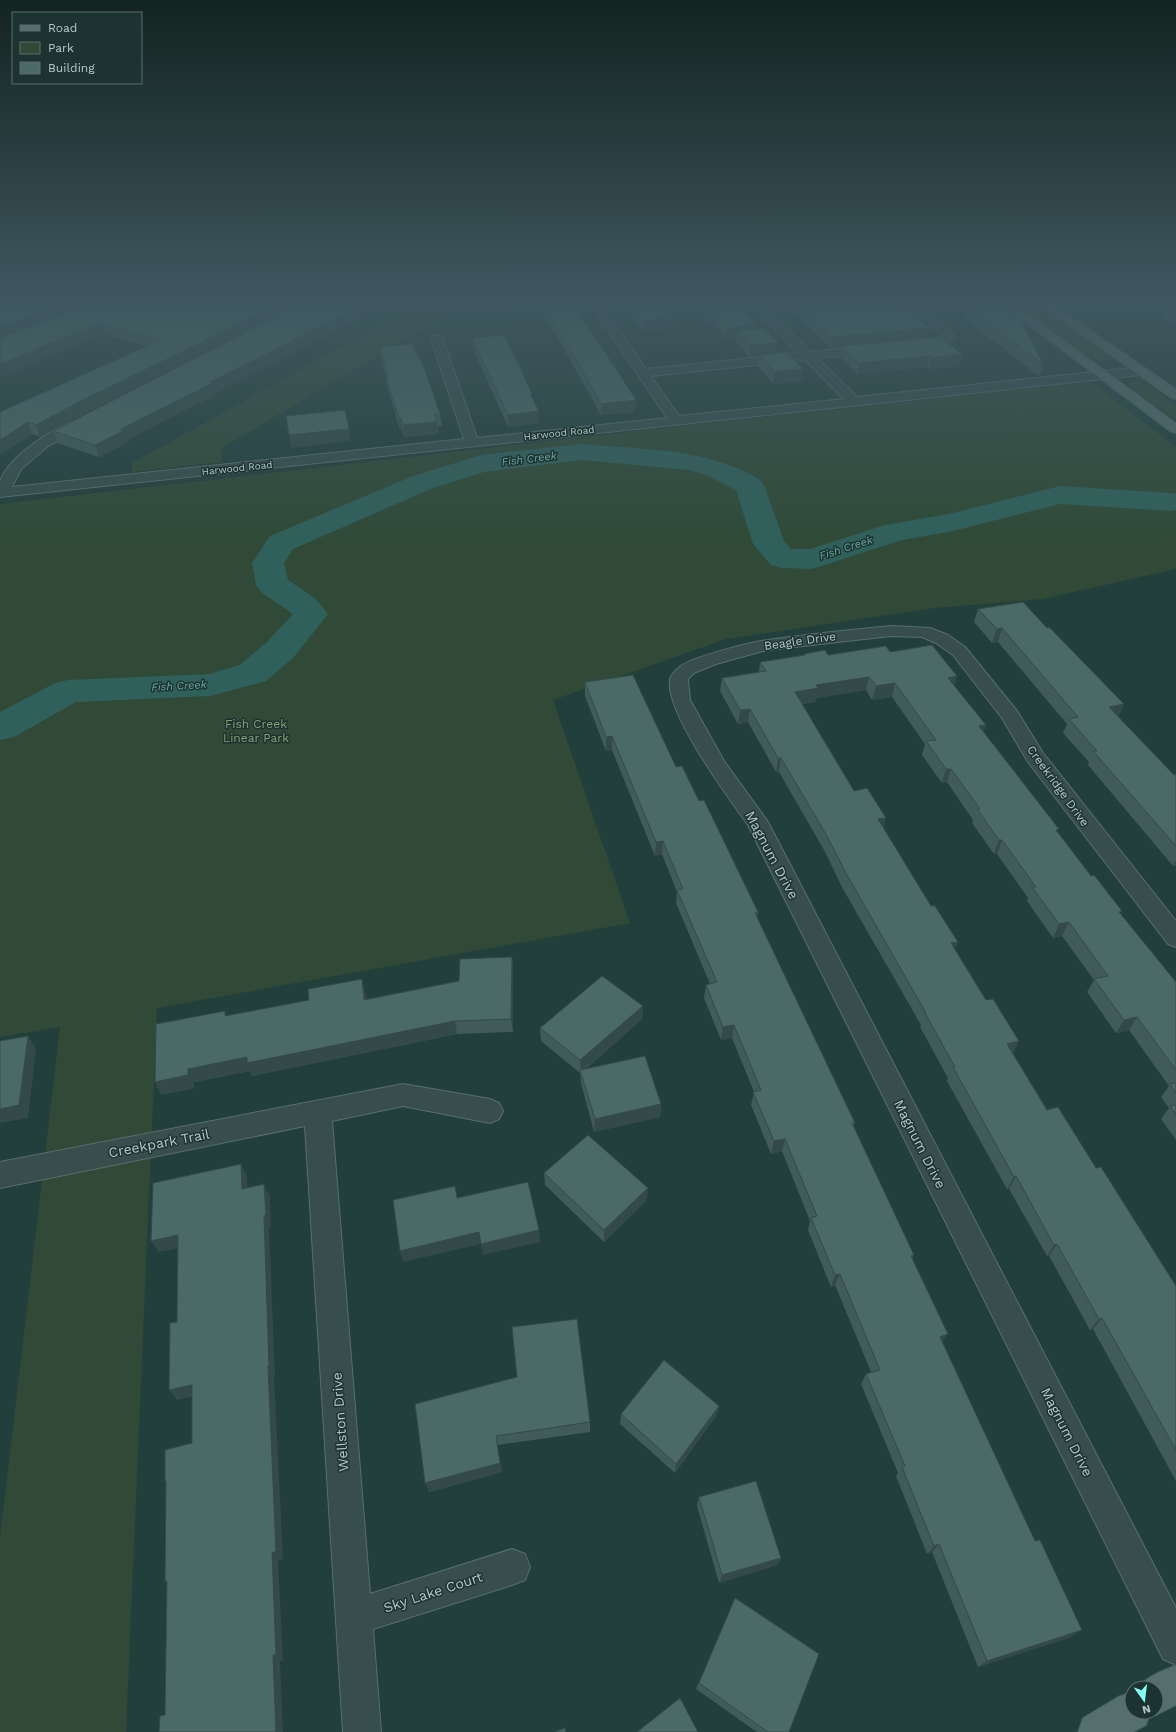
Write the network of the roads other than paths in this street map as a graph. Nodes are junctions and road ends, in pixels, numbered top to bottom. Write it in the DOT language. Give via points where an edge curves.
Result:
graph roads {
  1 [pos="452,382"];
  2 [pos="649,382"];
  3 [pos="833,382"];
  4 [pos="1038,382"];
  5 [pos="1113,382"];
  6 [pos="1157,382"];
  7 [pos="1176,395"];
  8 [pos="853,401"];
  9 [pos="91,417"];
  10 [pos="676,420"];
  11 [pos="1176,429"];
  12 [pos="472,442"];
  13 [pos="1,493"];
  14 [pos="891,630"];
  15 [pos="710,660"];
  16 [pos="1176,938"];
  17 [pos="490,1111"];
  18 [pos="318,1112"];
  19 [pos="0,1175"];
  20 [pos="512,1567"];
  21 [pos="354,1617"];
  22 [pos="1176,1646"];
  23 [pos="1176,1684"];
  24 [pos="1164,1691"];
  25 [pos="1124,1715"];
  26 [pos="362,1732"];
  27 [pos="1097,1732"];
  1 -- 12 [label="street"];
  2 -- 10 [label="street"];
  3 -- 8 [label="street"];
  4 -- 8 [label="street, Harwood Road"];
  5 -- 11 [label="main road"];
  6 -- 7 [label="main road"];
  8 -- 10 [label="street, Harwood Road"];
  9 -- 13 [label="street" via="43,443 15,467"];
  10 -- 12 [label="street, Harwood Road"];
  12 -- 13 [label="street, Harwood Road"];
  14 -- 15 [label="street, Beagle Drive" via="766,645"];
  14 -- 16 [label="street, Creekridge Drive" via="924,632 942,639 959,651 1010,715 1035,757"];
  15 -- 22 [label="street, Magnum Drive" via="688,669 679,678 681,700 715,763 757,822"];
  17 -- 18 [label="street, Creekpark Trail" via="403,1095"];
  18 -- 19 [label="street, Creekpark Trail"];
  18 -- 21 [label="street, Wellston Drive"];
  20 -- 21 [label="street, Sky Lake Court"];
  21 -- 26 [label="street, Wellston Drive"];
  23 -- 24 [label="main road"];
  25 -- 27 [label="main road"];
}
